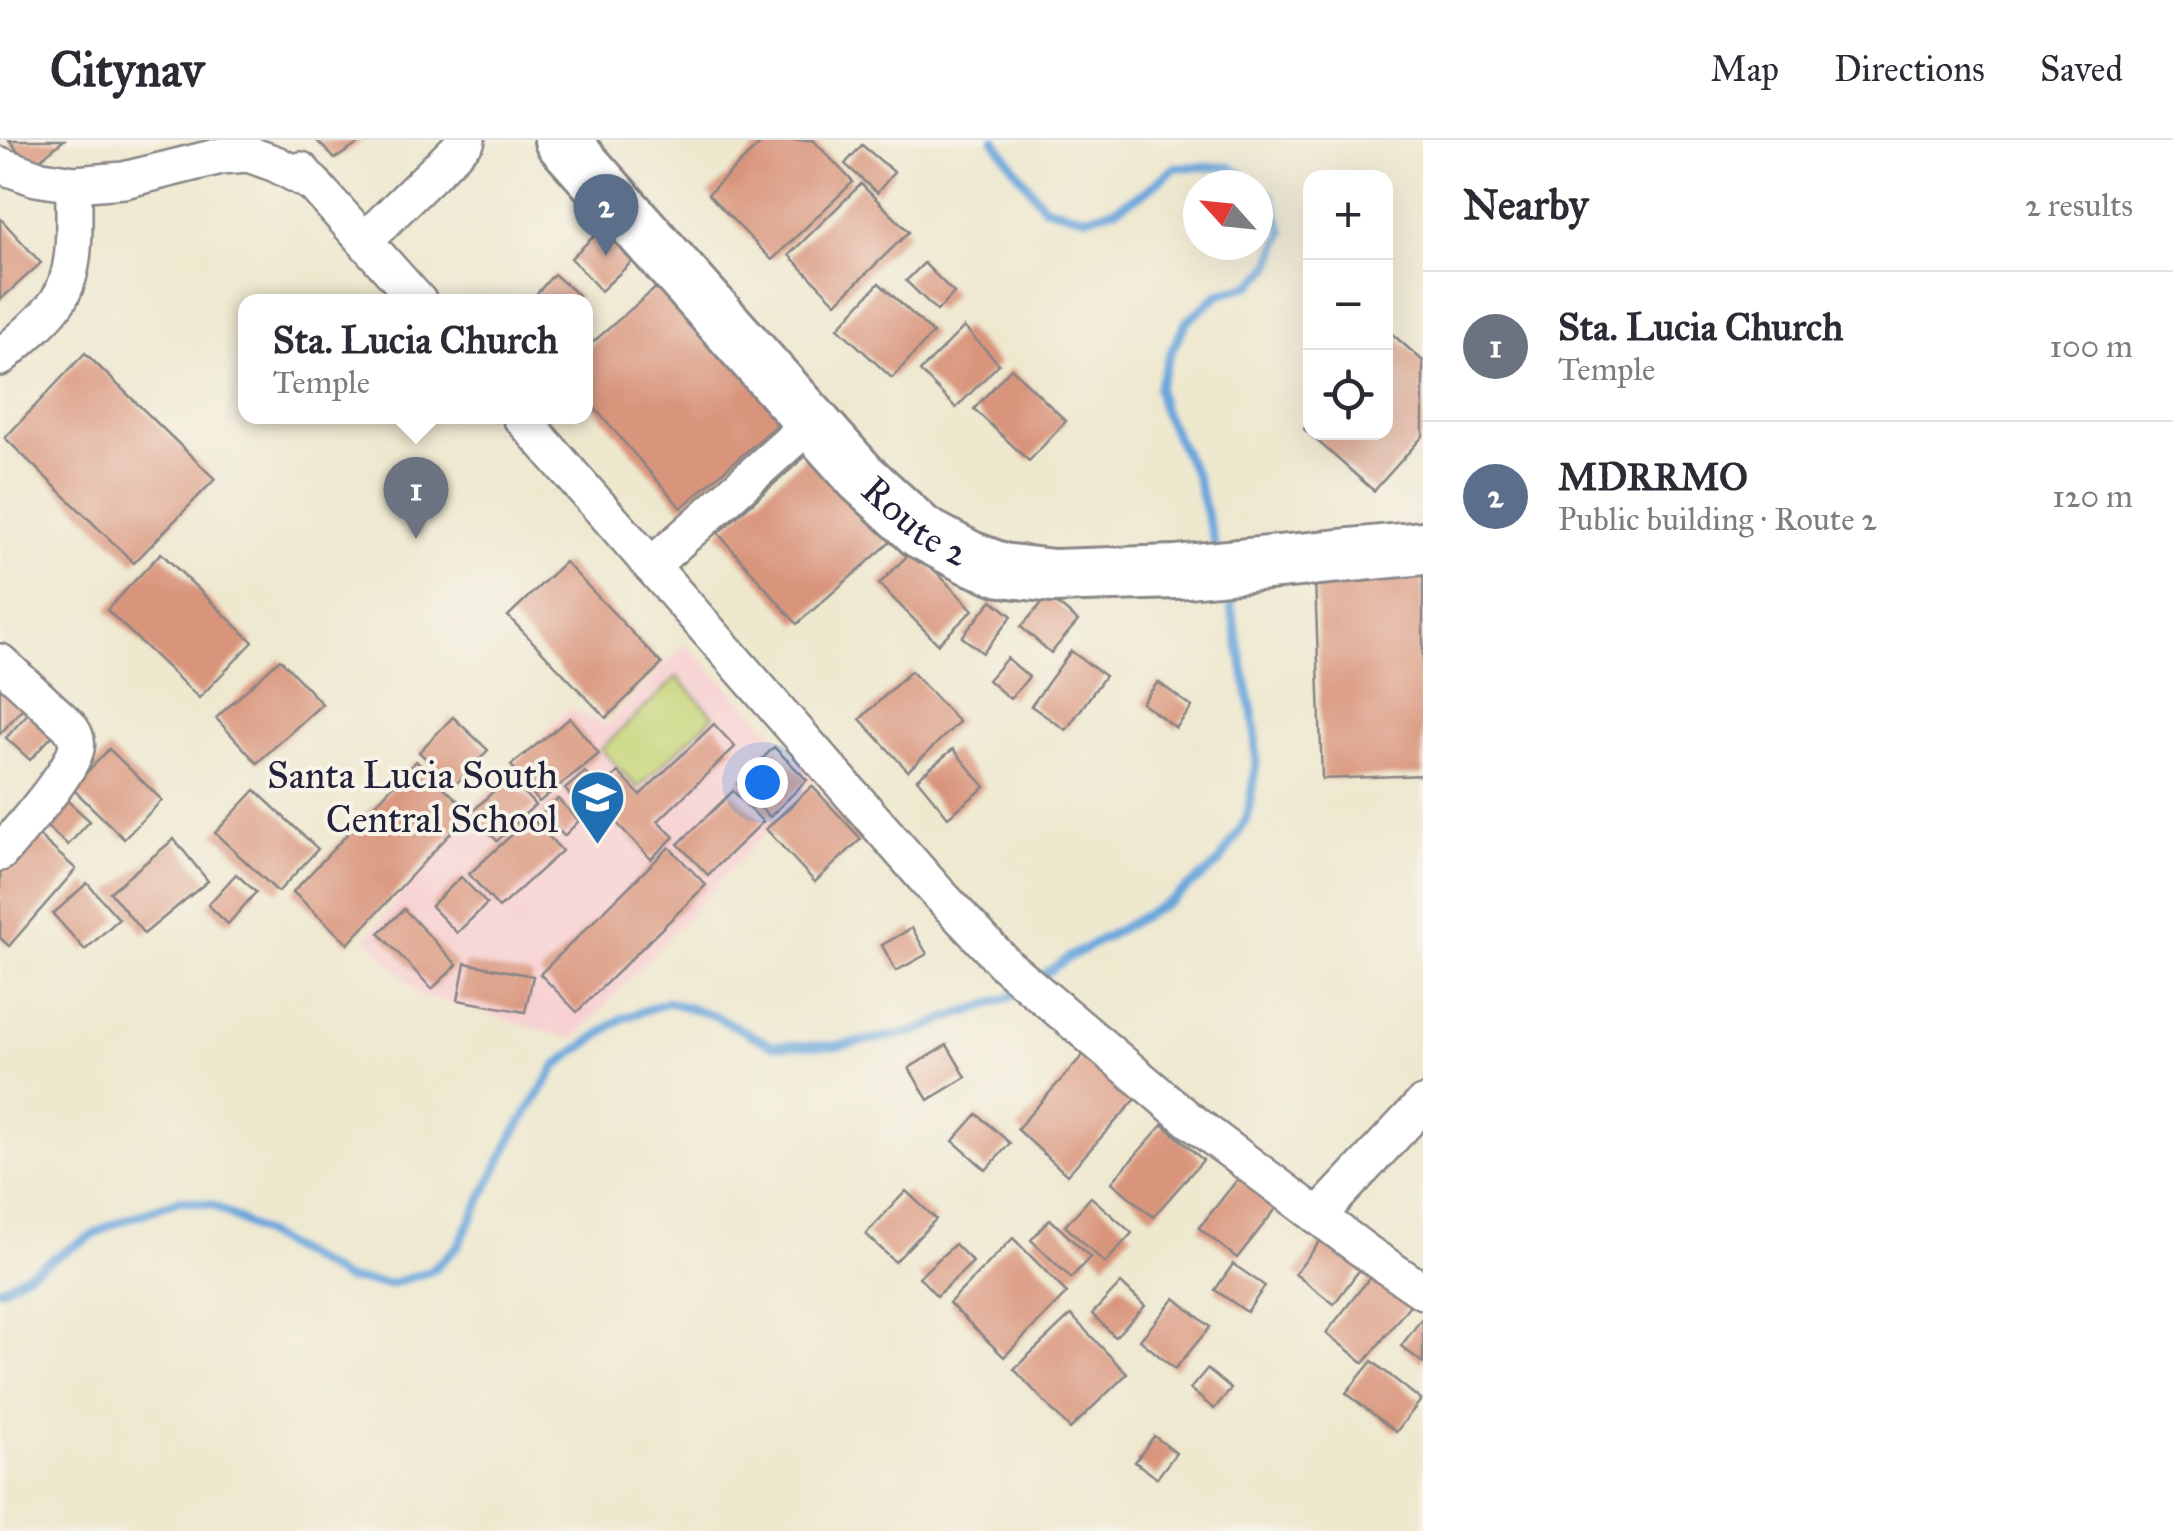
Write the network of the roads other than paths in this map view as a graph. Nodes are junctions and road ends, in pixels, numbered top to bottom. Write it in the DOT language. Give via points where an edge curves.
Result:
graph roads {
  1 [pos="272,140"];
  2 [pos="467,140"];
  3 [pos="561,140"];
  4 [pos="0,165"];
  5 [pos="74,184"];
  6 [pos="315,185"];
  7 [pos="364,240"];
  8 [pos="412,294"];
  9 [pos="0,358"];
  10 [pos="812,422"];
  11 [pos="527,424"];
  12 [pos="1421,546"];
  13 [pos="651,566"];
  14 [pos="0,662"];
  15 [pos="0,852"];
  16 [pos="1423,1104"];
  17 [pos="1318,1216"];
  18 [pos="1423,1290"];
  1 -- 6 [label="street"];
  2 -- 7 [label="street"];
  3 -- 10 [label="highway, Route 2"];
  4 -- 5 [label="street"];
  5 -- 6 [label="street" via="248,154"];
  5 -- 9 [label="street" via="68,280 57,301"];
  6 -- 7 [label="street"];
  7 -- 8 [label="street"];
  10 -- 12 [label="highway, Route 2" via="921,532 1002,570 1053,576 1176,572"];
  10 -- 13 [label="street"];
  11 -- 13 [label="street"];
  13 -- 17 [label="street" via="1007,966 1188,1118"];
  14 -- 15 [label="street" via="69,726 76,745 60,778"];
  16 -- 17 [label="street"];
  17 -- 18 [label="street"];
}
